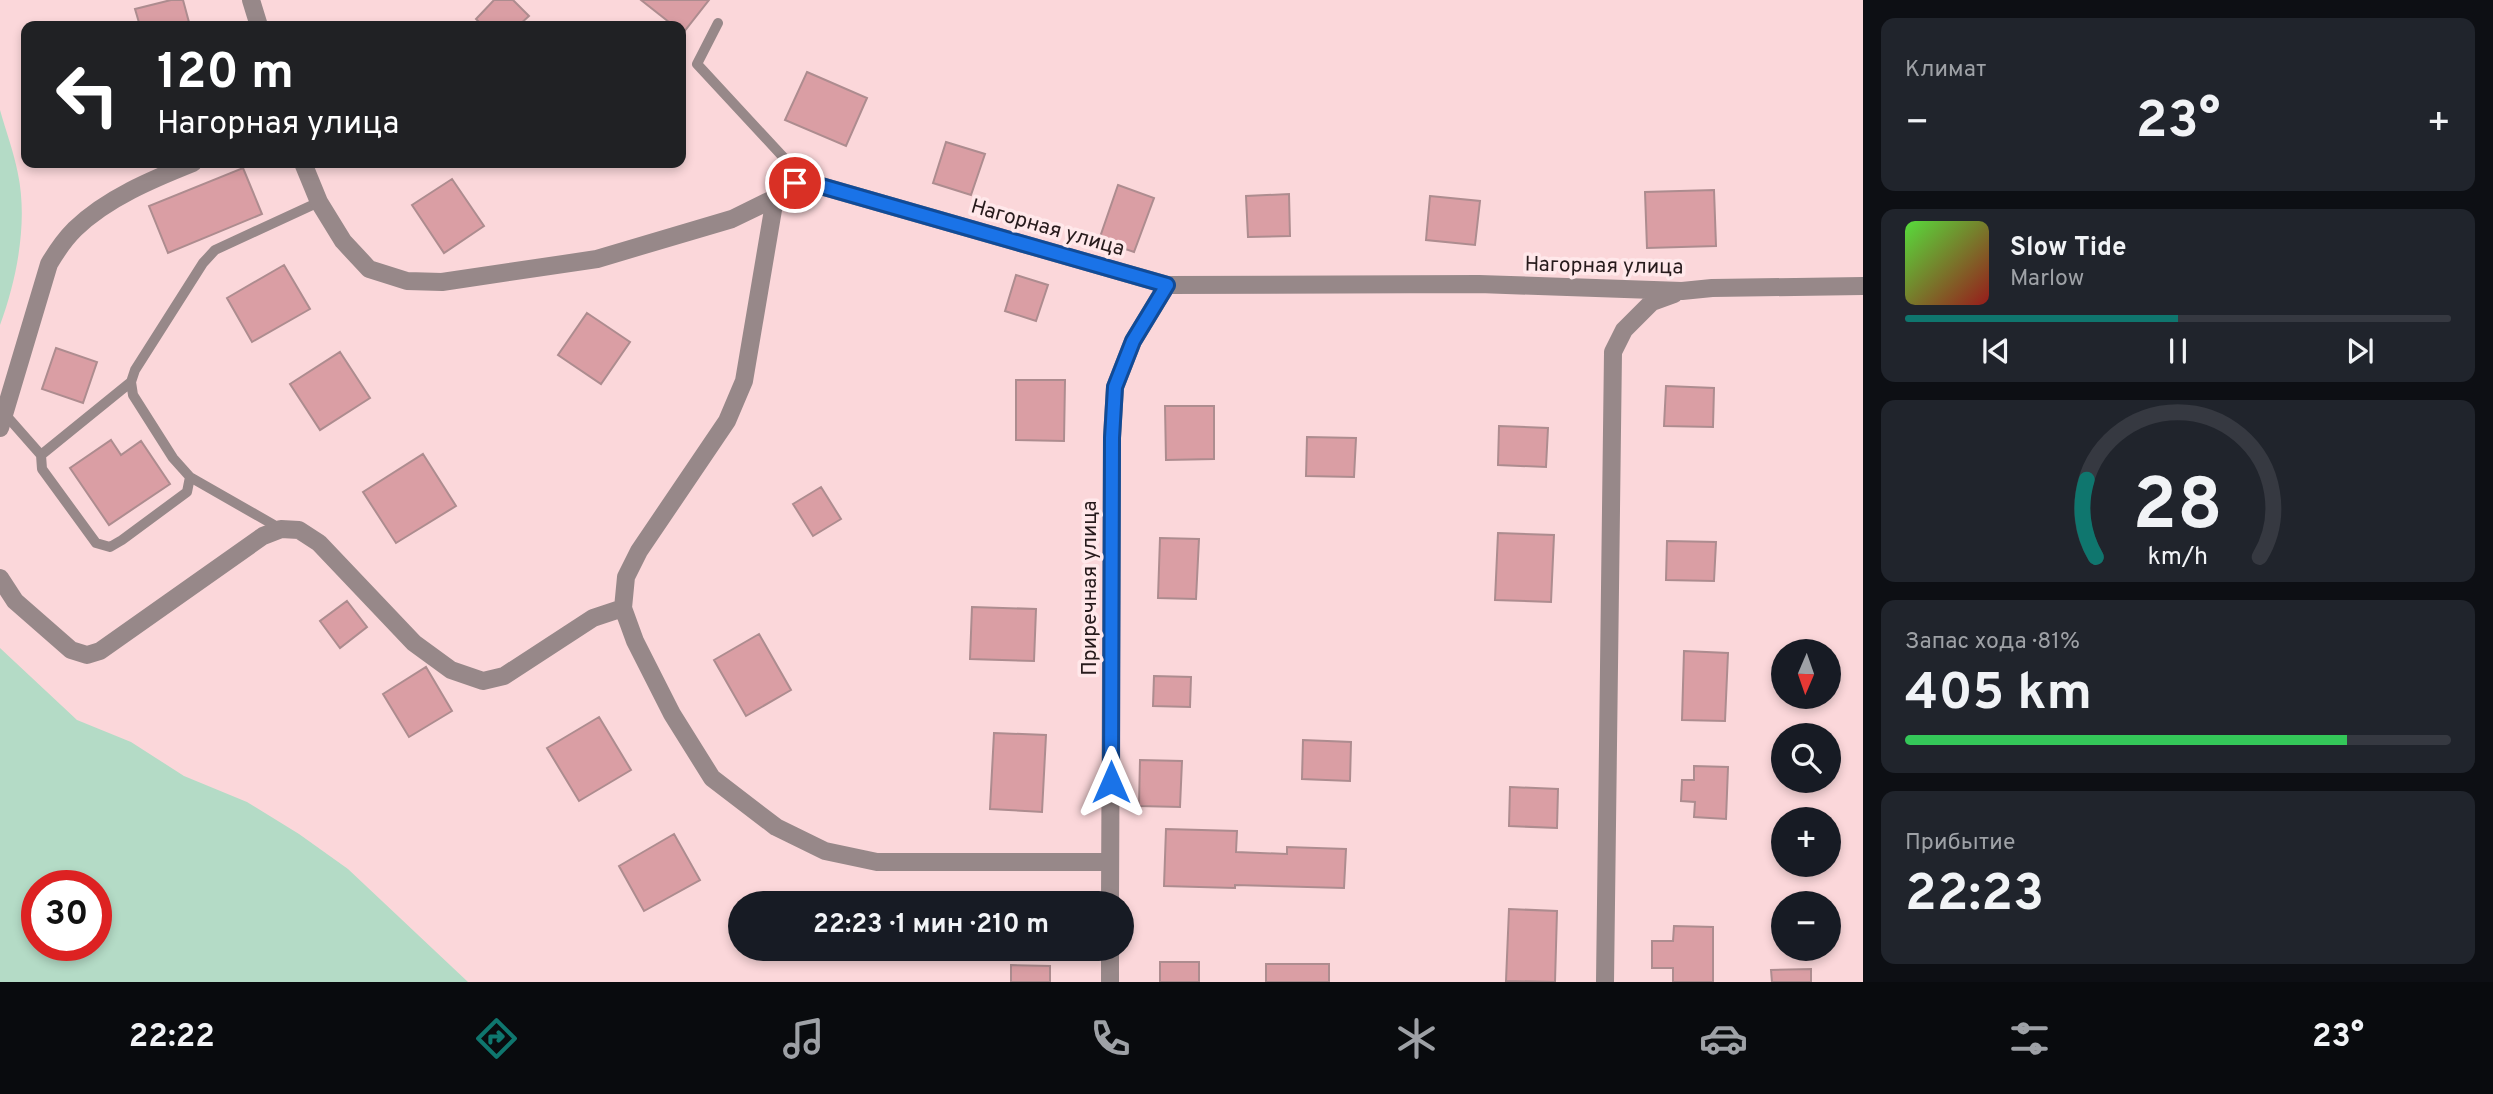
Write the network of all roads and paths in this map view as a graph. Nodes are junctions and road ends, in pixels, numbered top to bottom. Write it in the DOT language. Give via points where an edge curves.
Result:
graph roads {
  1 [pos="251,0"];
  2 [pos="257,21"];
  3 [pos="718,23"];
  4 [pos="180,168"];
  5 [pos="305,168"];
  6 [pos="795,183"];
  7 [pos="775,198"];
  8 [pos="319,202"];
  9 [pos="1167,285"];
  10 [pos="1863,286"];
  11 [pos="1682,291"];
  12 [pos="131,382"];
  13 [pos="2,421"];
  14 [pos="41,455"];
  15 [pos="190,477"];
  16 [pos="282,530"];
  17 [pos="0,578"];
  18 [pos="623,608"];
  19 [pos="1110,862"];
  20 [pos="1110,891"];
  21 [pos="1110,961"];
  22 [pos="1110,982"];
  23 [pos="1605,982"];
  1 -- 2 [label="street"];
  3 -- 6 [label="lane" via="697,64 785,159"];
  4 -- 13 [label="street" via="147,181 103,208 75,229 58,250 49,264"];
  5 -- 8 [label="street"];
  6 -- 7 [label="street"];
  6 -- 9 [label="street, Нагорная улица" via="821,186"];
  7 -- 8 [label="street" via="732,219 597,259 442,282 407,281 369,269 343,241"];
  7 -- 18 [label="street" via="744,381 727,421 639,551 626,577"];
  8 -- 12 [label="lane" via="215,250"];
  9 -- 11 [label="street, Нагорная улица" via="1479,284"];
  9 -- 19 [label="street, Приречная улица" via="1133,341 1115,387"];
  10 -- 11 [label="street, Нагорная улица"];
  11 -- 23 [label="street" via="1651,302 1624,330 1613,352"];
  12 -- 14 [label="lane"];
  12 -- 15 [label="lane" via="134,395 173,458"];
  13 -- 14 [label="lane"];
  14 -- 15 [label="lane" via="42,469 96,543 110,547 187,492"];
  15 -- 16 [label="lane"];
  16 -- 17 [label="street" via="263,536 100,651 87,655 71,650 15,601"];
  16 -- 18 [label="street" via="299,530 319,543 414,643 451,670 483,681 504,676 593,618"];
  18 -- 19 [label="street" via="672,713 712,778 776,828 825,850 877,862"];
  19 -- 20 [label="street, Приречная улица"];
  21 -- 22 [label="street"];
}
